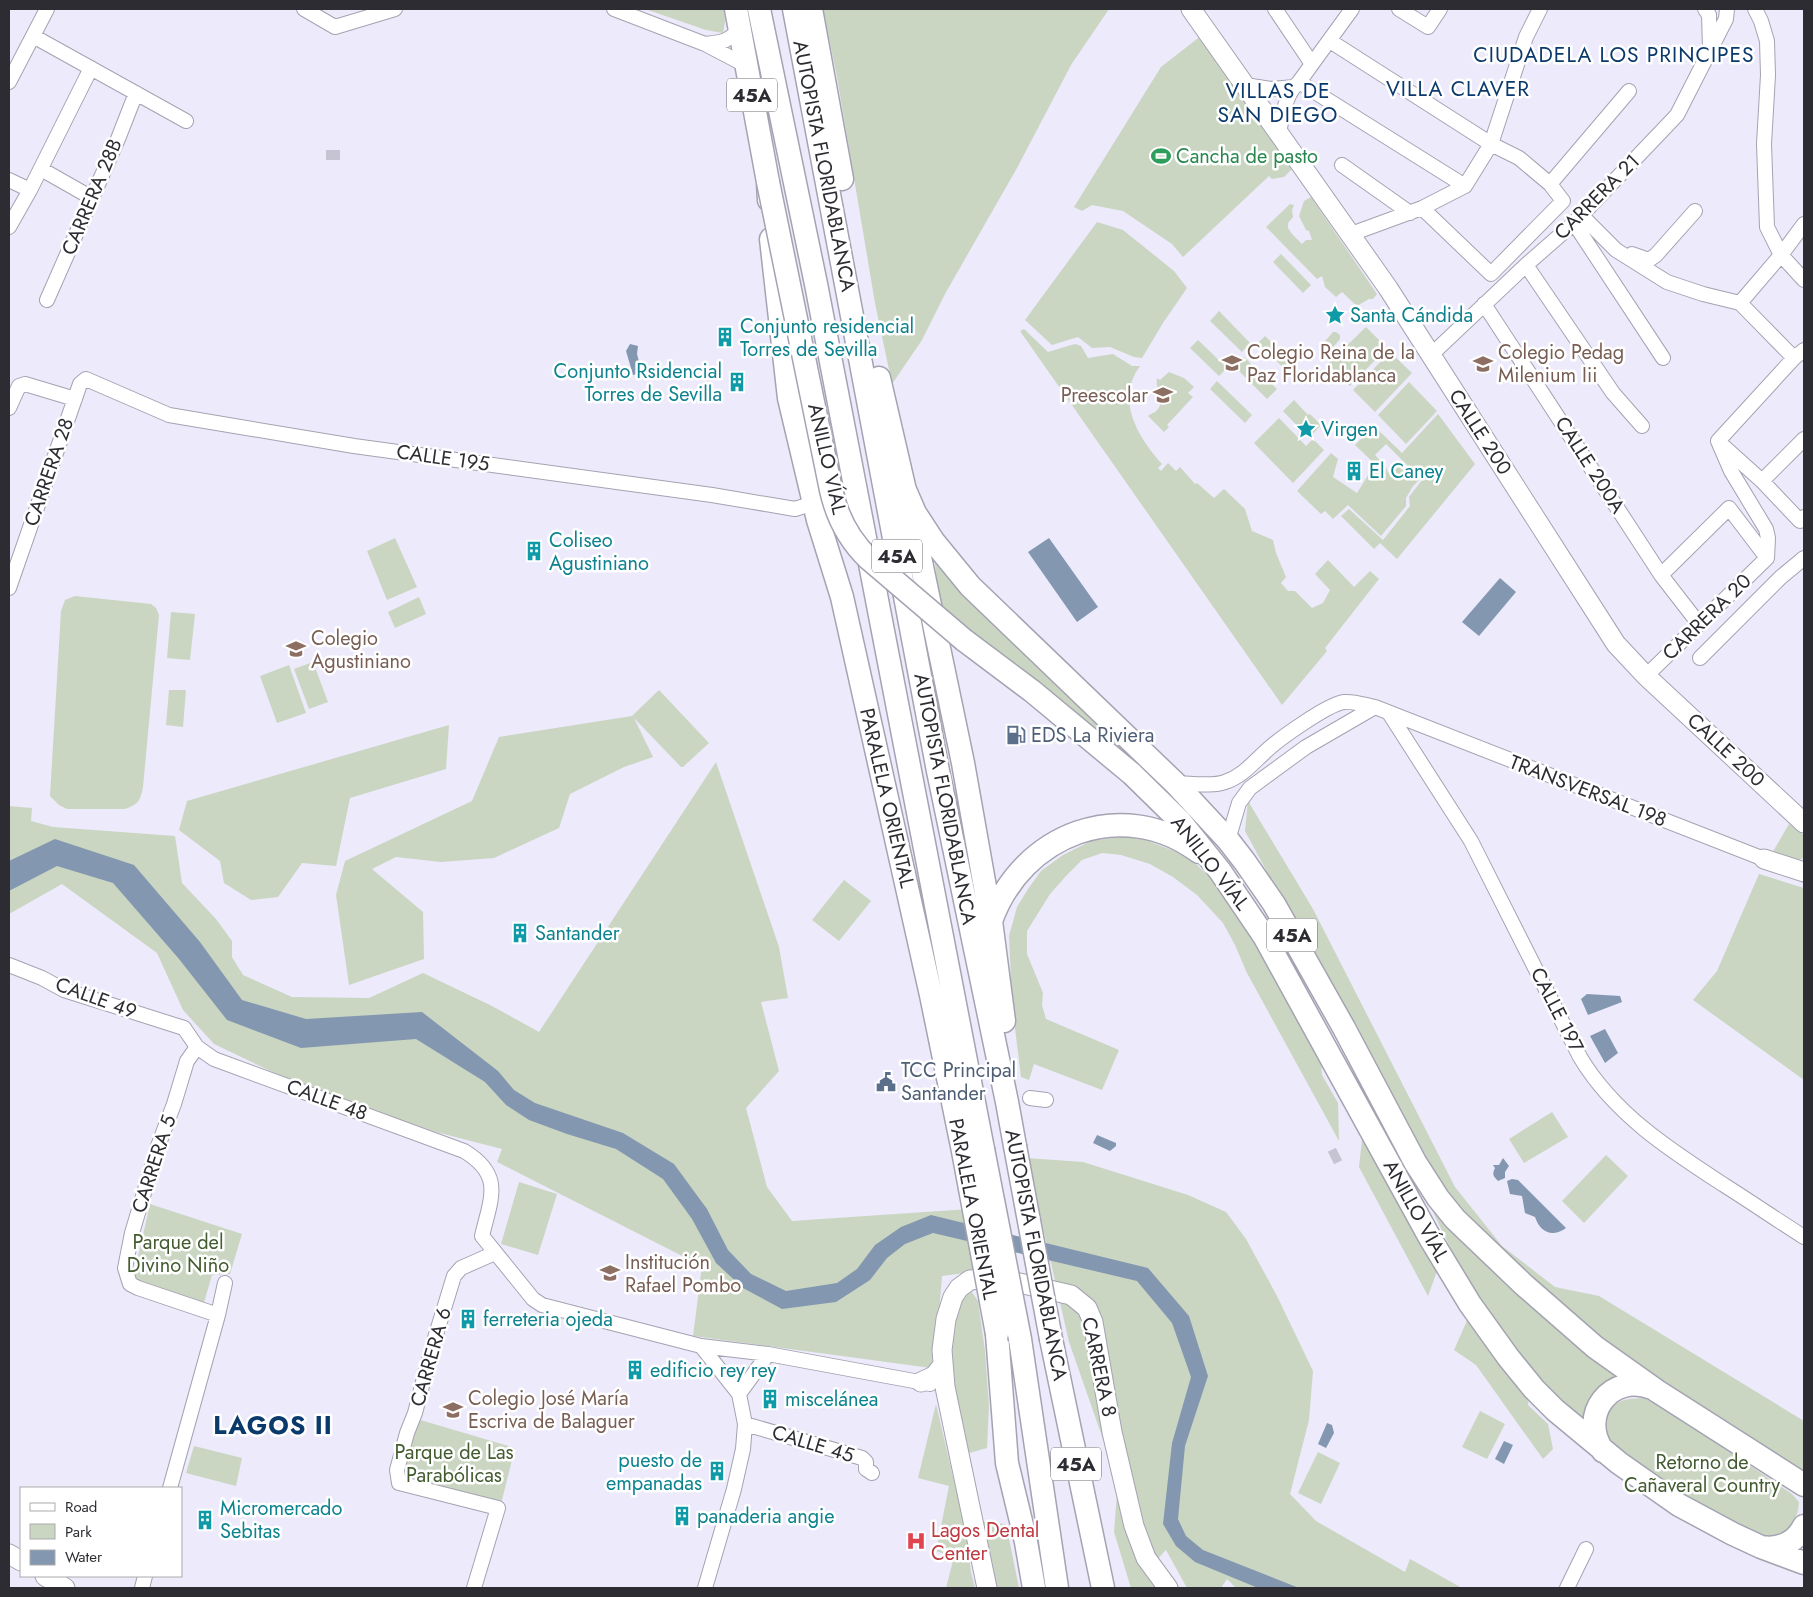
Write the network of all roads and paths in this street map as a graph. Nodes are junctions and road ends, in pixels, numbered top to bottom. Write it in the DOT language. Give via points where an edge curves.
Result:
graph roads {
  1 [pos="47,9"];
  2 [pos="304,9"];
  3 [pos="395,9"];
  4 [pos="614,9"];
  5 [pos="759,9"];
  6 [pos="794,9"];
  7 [pos="811,9"];
  8 [pos="1191,9"];
  9 [pos="1275,9"];
  10 [pos="1352,9"];
  11 [pos="1399,9"];
  12 [pos="1440,9"];
  13 [pos="1540,9"];
  14 [pos="1705,9"];
  15 [pos="1728,9"];
  16 [pos="1755,9"];
  17 [pos="738,18"];
  18 [pos="34,36"];
  19 [pos="1330,41"];
  20 [pos="705,44"];
  21 [pos="1710,49"];
  22 [pos="1312,64"];
  23 [pos="747,66"];
  24 [pos="91,68"];
  25 [pos="9,82"];
  26 [pos="1245,85"];
  27 [pos="1296,85"];
  28 [pos="1628,91"];
  29 [pos="136,93"];
  30 [pos="186,121"];
  31 [pos="1279,132"];
  32 [pos="1491,144"];
  33 [pos="1342,165"];
  34 [pos="41,169"];
  35 [pos="9,180"];
  36 [pos="768,182"];
  37 [pos="1550,184"];
  38 [pos="1466,186"];
  39 [pos="30,190"];
  40 [pos="92,198"];
  41 [pos="1416,210"];
  42 [pos="1695,211"];
  43 [pos="1577,219"];
  44 [pos="1804,224"];
  45 [pos="9,228"];
  46 [pos="1351,234"];
  47 [pos="1616,250"];
  48 [pos="1781,255"];
  49 [pos="1526,265"];
  50 [pos="1804,280"];
  51 [pos="47,300"];
  52 [pos="1740,303"];
  53 [pos="1484,304"];
  54 [pos="1799,354"];
  55 [pos="1431,355"];
  56 [pos="1663,358"];
  57 [pos="80,384"];
  58 [pos="75,399"];
  59 [pos="9,408"];
  60 [pos="1642,426"];
  61 [pos="1804,439"];
  62 [pos="1718,441"];
  63 [pos="1762,481"];
  64 [pos="905,490"];
  65 [pos="814,502"];
  66 [pos="1804,517"];
  67 [pos="1768,558"];
  68 [pos="1804,558"];
  69 [pos="1661,575"];
  70 [pos="9,588"];
  71 [pos="1699,624"];
  72 [pos="1700,658"];
  73 [pos="1646,676"];
  74 [pos="1374,707"];
  75 [pos="1389,713"];
  76 [pos="1175,782"];
  77 [pos="1804,823"];
  78 [pos="1228,840"];
  79 [pos="1764,859"];
  80 [pos="1804,866"];
  81 [pos="1220,871"];
  82 [pos="1804,872"];
  83 [pos="991,921"];
  84 [pos="9,965"];
  85 [pos="931,995"];
  86 [pos="184,1028"];
  87 [pos="197,1047"];
  88 [pos="971,1088"];
  89 [pos="1030,1098"];
  90 [pos="1046,1100"];
  91 [pos="1007,1102"];
  92 [pos="973,1150"];
  93 [pos="1804,1237"];
  94 [pos="495,1253"];
  95 [pos="225,1282"];
  96 [pos="218,1315"];
  97 [pos="701,1346"];
  98 [pos="768,1354"];
  99 [pos="943,1365"];
  100 [pos="921,1382"];
  101 [pos="945,1387"];
  102 [pos="1657,1391"];
  103 [pos="739,1394"];
  104 [pos="746,1424"];
  105 [pos="1603,1450"];
  106 [pos="872,1473"];
  107 [pos="1797,1481"];
  108 [pos="170,1487"];
  109 [pos="1804,1493"];
  110 [pos="1804,1526"];
  111 [pos="1761,1547"];
  112 [pos="1586,1549"];
  113 [pos="9,1554"];
  114 [pos="20,1560"];
  115 [pos="1804,1562"];
  116 [pos="47,1577"];
  117 [pos="64,1588"];
  118 [pos="474,1588"];
  119 [pos="705,1588"];
  120 [pos="987,1588"];
  121 [pos="1034,1588"];
  122 [pos="1057,1588"];
  123 [pos="1103,1588"];
  124 [pos="1168,1588"];
  125 [pos="1567,1588"];
  1 -- 18 [label="street"];
  2 -- 3 [label="street" via="335,27"];
  4 -- 20 [label="street"];
  5 -- 88 [label="highway, AUTOPISTA FLORIDABLANCA / 45A" via="808,245"];
  6 -- 91 [label="highway, AUTOPISTA FLORIDABLANCA / 45A" via="938,771"];
  7 -- 64 [label="highway, 45A" via="880,387"];
  8 -- 26 [label="main road, CALLE 200"];
  9 -- 22 [label="street"];
  10 -- 19 [label="street"];
  11 -- 12 [label="street" via="1428,28"];
  13 -- 32 [label="street" via="1526,37"];
  14 -- 21 [label="street, CARRERA 21" via="1709,15"];
  15 -- 21 [label="street"];
  16 -- 48 [label="street" via="1767,41 1764,144 1767,227"];
  17 -- 20 [label="street" via="732,38"];
  17 -- 23 [label="highway, PARALELA ORIENTAL / 45A"];
  18 -- 24 [label="street"];
  18 -- 25 [label="street"];
  19 -- 22 [label="street"];
  19 -- 32 [label="street"];
  20 -- 23 [label="street"];
  21 -- 43 [label="street, CARRERA 21" via="1677,115"];
  22 -- 27 [label="street"];
  23 -- 36 [label="highway, PARALELA ORIENTAL / 45A"];
  24 -- 29 [label="street"];
  24 -- 34 [label="street"];
  26 -- 27 [label="street" via="1272,88"];
  26 -- 31 [label="main road, CALLE 200"];
  27 -- 31 [label="street" via="1285,106"];
  27 -- 38 [label="street"];
  28 -- 37 [label="street"];
  29 -- 30 [label="street"];
  29 -- 40 [label="street, CARRERA 28B"];
  31 -- 46 [label="main road, CALLE 200"];
  32 -- 37 [label="street" via="1519,158"];
  32 -- 38 [label="street"];
  33 -- 41 [label="street"];
  34 -- 39 [label="street"];
  34 -- 40 [label="street"];
  35 -- 39 [label="street"];
  36 -- 65 [label="highway, PARALELA ORIENTAL" via="769,232 789,398"];
  36 -- 81 [label="highway, ANILLO VÍAL / 45A, bridge" via="831,490 838,517 851,539 863,554 964,640 1032,691 1132,774 1180,820"];
  37 -- 41 [label="street" via="1563,201 1490,274"];
  38 -- 41 [label="street"];
  39 -- 45 [label="street"];
  40 -- 51 [label="street, CARRERA 28B"];
  41 -- 46 [label="street"];
  42 -- 47 [label="street" via="1650,260"];
  43 -- 47 [label="street"];
  43 -- 49 [label="street, CARRERA 21"];
  43 -- 56 [label="street"];
  44 -- 48 [label="street"];
  46 -- 55 [label="main road, CALLE 200"];
  47 -- 52 [label="street" via="1667,282"];
  48 -- 50 [label="street"];
  48 -- 52 [label="street"];
  49 -- 53 [label="street, CARRERA 21"];
  49 -- 60 [label="street" via="1613,393"];
  52 -- 54 [label="street"];
  53 -- 55 [label="street, CARRERA 21"];
  53 -- 69 [label="street, CALLE 200A"];
  54 -- 62 [label="street"];
  55 -- 73 [label="main road, CALLE 200" via="1616,644"];
  57 -- 58 [label="street, CARRERA 28"];
  57 -- 65 [label="street, CALLE 195" via="86,379 169,415 354,446 795,509"];
  58 -- 59 [label="street" via="25,384 19,386"];
  58 -- 70 [label="street, CARRERA 28"];
  61 -- 63 [label="street"];
  62 -- 63 [label="street"];
  62 -- 67 [label="street" via="1731,471 1766,529"];
  63 -- 66 [label="street" via="1800,521"];
  64 -- 76 [label="highway, ANILLO VÍAL / 45A" via="934,542 970,586"];
  64 -- 83 [label="highway, 45A"];
  65 -- 85 [label="highway, PARALELA ORIENTAL" via="842,597"];
  67 -- 69 [label="street" via="1728,508"];
  67 -- 71 [label="street, CARRERA 20"];
  68 -- 72 [label="street"];
  69 -- 71 [label="street, CALLE 200A"];
  71 -- 73 [label="street, CARRERA 20"];
  73 -- 77 [label="main road, CALLE 200"];
  74 -- 75 [label="street, TRANSVERSAL 198"];
  74 -- 76 [label="street, TRANSVERSAL 198" via="1344,702 1335,705 1270,746 1244,772 1225,782"];
  74 -- 78 [label="street" via="1306,747 1250,788 1239,803"];
  75 -- 79 [label="street, TRANSVERSAL 198"];
  75 -- 93 [label="street, CALLE 197" via="1472,840 1580,1057 1601,1086 1662,1144"];
  76 -- 78 [label="highway, ANILLO VÍAL / 45A"];
  78 -- 102 [label="highway, ANILLO VÍAL / 45A" via="1274,904 1414,1162 1438,1198 1484,1248 1549,1308 1595,1347"];
  79 -- 80 [label="street, TRANSVERSAL 198"];
  79 -- 82 [label="main road"];
  81 -- 83 [label="highway" via="1184,842 1155,831 1128,826 1092,829 1058,841 1029,861 1006,888"];
  81 -- 105 [label="highway, ANILLO VÍAL / 45A" via="1264,936 1430,1238 1470,1304 1534,1389"];
  83 -- 91 [label="highway, 45A" via="1005,1031"];
  84 -- 86 [label="street, CALLE 49" via="64,990"];
  85 -- 88 [label="highway"];
  85 -- 92 [label="highway, PARALELA ORIENTAL"];
  86 -- 87 [label="street, CALLE 48"];
  87 -- 94 [label="street, CALLE 48" via="214,1059 464,1151 479,1160 491,1181 492,1196 482,1236"];
  87 -- 96 [label="street, CARRERA 5" via="187,1061 158,1146 132,1233 126,1268 130,1284"];
  88 -- 92 [label="highway, AUTOPISTA FLORIDABLANCA / 45A"];
  89 -- 90 [label="street"];
  91 -- 123 [label="highway, AUTOPISTA FLORIDABLANCA / 45A, bridge" via="1051,1339"];
  92 -- 121 [label="highway, PARALELA ORIENTAL, bridge" via="997,1334 1007,1463"];
  92 -- 122 [label="highway, AUTOPISTA FLORIDABLANCA / 45A, bridge" via="1020,1339"];
  94 -- 97 [label="street" via="542,1305"];
  94 -- 118 [label="street, CARRERA 6" via="461,1268 454,1276 397,1470 399,1483 498,1508"];
  95 -- 96 [label="street"];
  96 -- 108 [label="street"];
  97 -- 98 [label="street"];
  97 -- 103 [label="street"];
  98 -- 100 [label="street"];
  98 -- 103 [label="street"];
  99 -- 100 [label="main road" via="934,1376"];
  99 -- 101 [label="main road, CARRERA 8"];
  99 -- 124 [label="main road, CARRERA 8" via="946,1319 953,1297 970,1280 991,1278 1071,1295 1087,1308 1093,1322 1112,1432 1134,1526 1146,1558"];
  100 -- 101 [label="street"];
  101 -- 120 [label="main road, CARRERA 8"];
  102 -- 105 [label="highway" via="1634,1384 1616,1388 1606,1395 1594,1422 1595,1434"];
  102 -- 107 [label="highway, ANILLO VÍAL / 45A"];
  103 -- 104 [label="street"];
  104 -- 106 [label="street, CALLE 45" via="862,1458 866,1469"];
  104 -- 119 [label="street" via="734,1489"];
  105 -- 111 [label="highway, ANILLO VÍAL / 45A" via="1678,1504"];
  107 -- 109 [label="highway, ANILLO VÍAL"];
  110 -- 111 [label="highway" via="1788,1544 1775,1548"];
  111 -- 115 [label="highway, ANILLO VÍAL / 45A"];
  112 -- 125 [label="street"];
  113 -- 114 [label="main road"];
  116 -- 117 [label="main road"];
}
